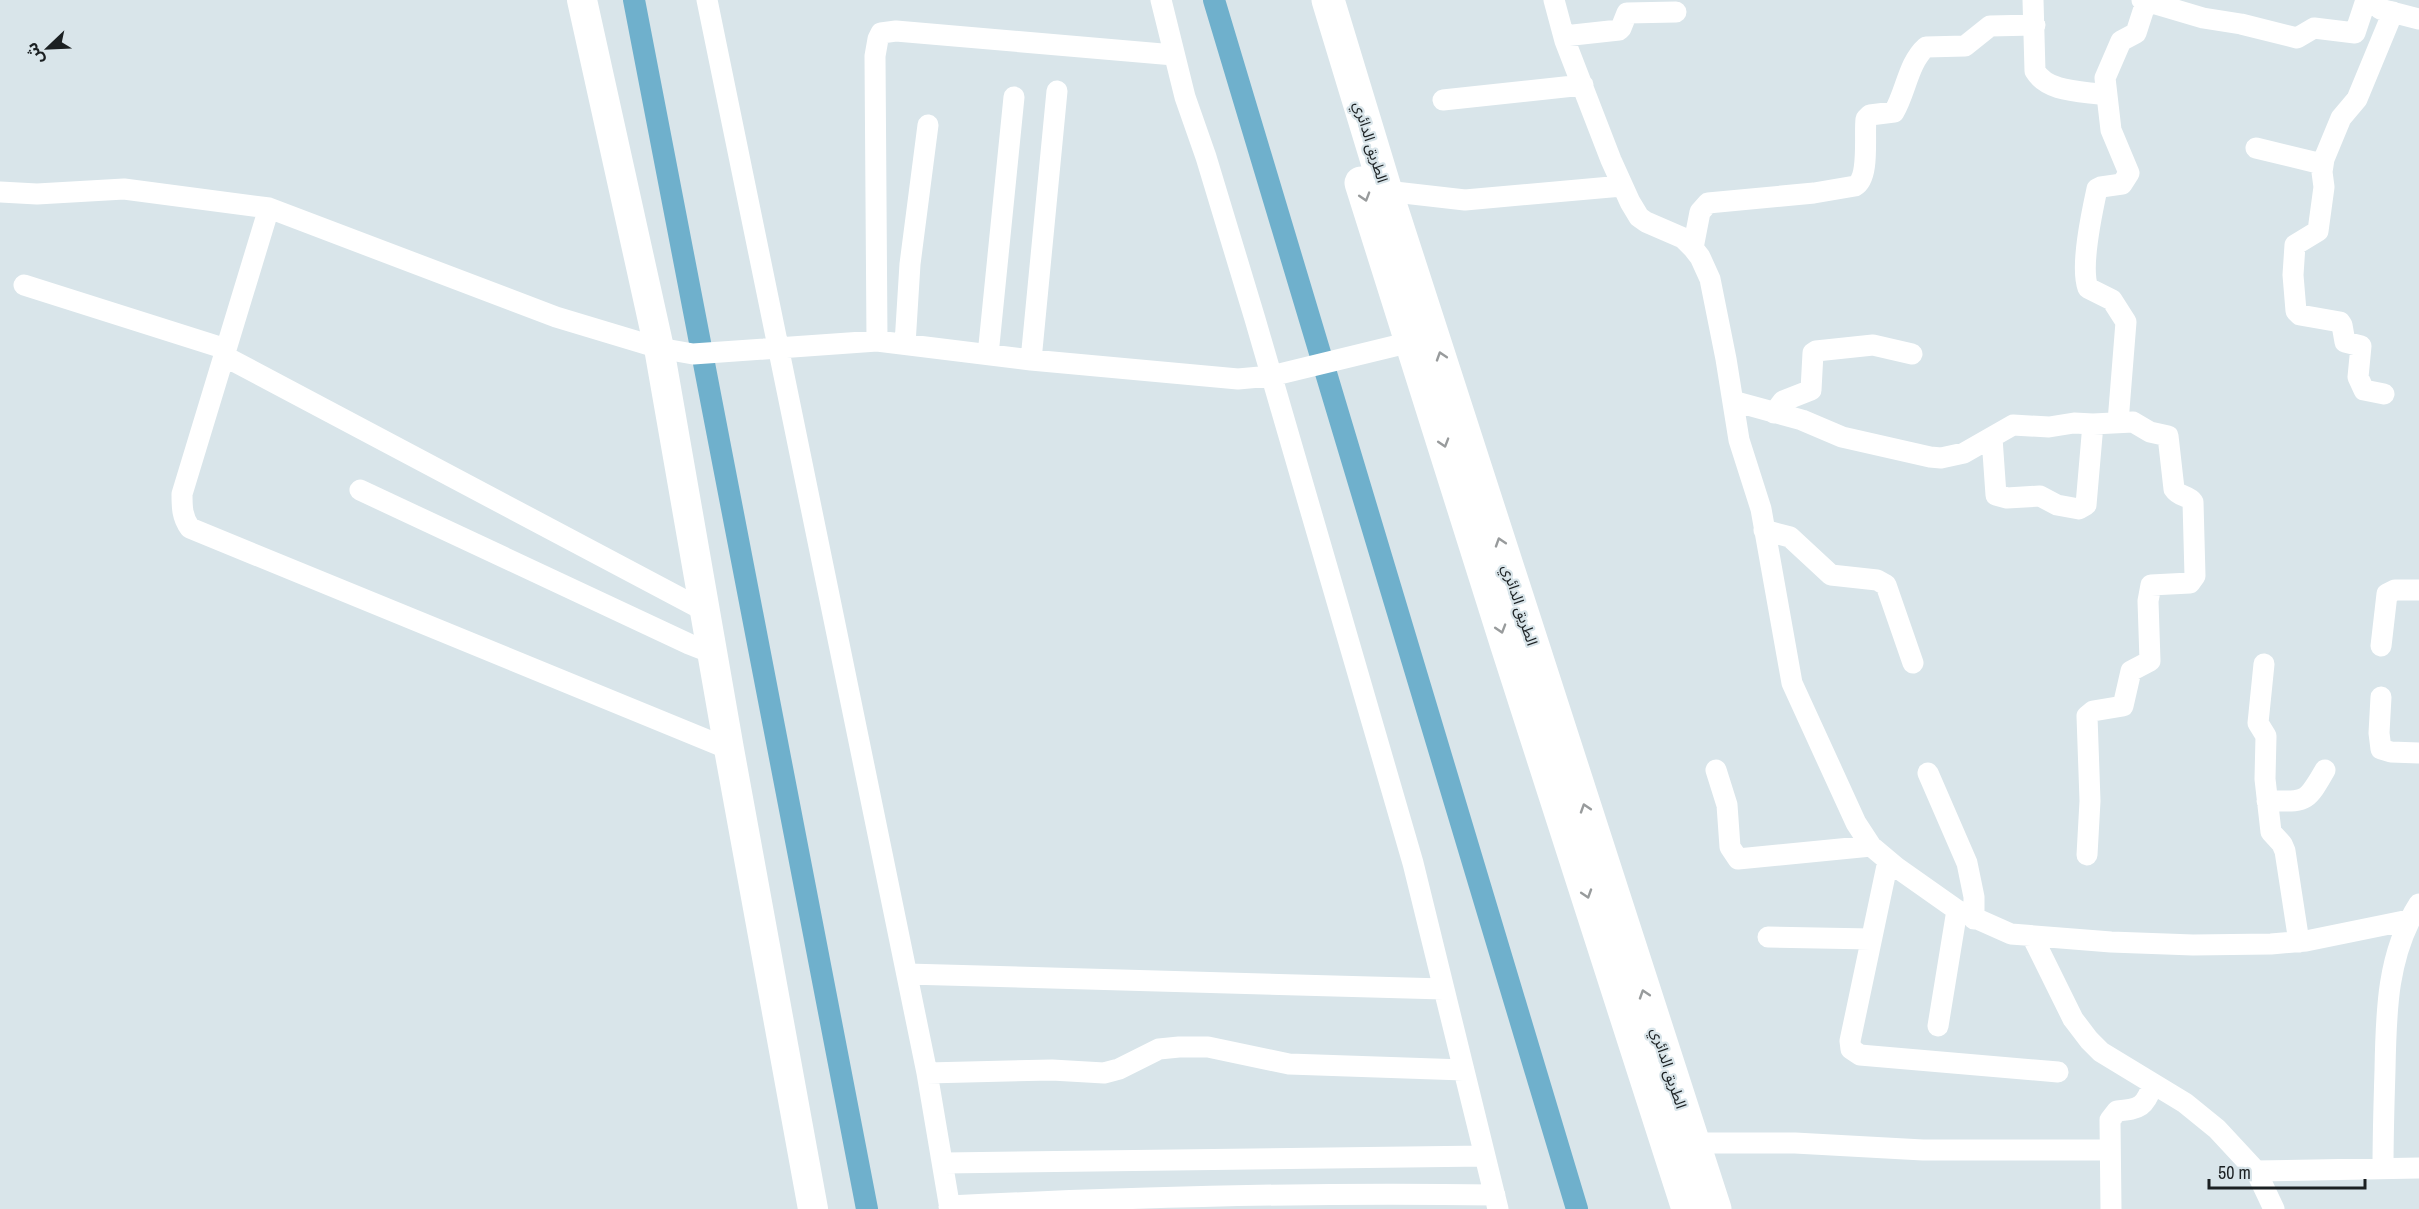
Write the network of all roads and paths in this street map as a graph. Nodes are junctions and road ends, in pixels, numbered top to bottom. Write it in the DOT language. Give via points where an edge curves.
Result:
graph roads {
  1 [pos="582,0"];
  2 [pos="706,0"];
  3 [pos="1161,0"];
  4 [pos="1306,0"];
  5 [pos="1328,0"];
  6 [pos="1554,0"];
  7 [pos="2033,0"];
  8 [pos="2144,1"];
  9 [pos="2366,3"];
  10 [pos="1676,12"];
  11 [pos="2392,12"];
  12 [pos="2419,19"];
  13 [pos="2035,25"];
  14 [pos="1564,36"];
  15 [pos="1173,55"];
  16 [pos="1583,85"];
  17 [pos="1057,91"];
  18 [pos="2106,95"];
  19 [pos="1014,97"];
  20 [pos="1443,100"];
  21 [pos="928,125"];
  22 [pos="2256,148"];
  23 [pos="2322,164"];
  24 [pos="1622,186"];
  25 [pos="1386,191"];
  26 [pos="0,192"];
  27 [pos="269,208"];
  28 [pos="1693,248"];
  29 [pos="24,285"];
  30 [pos="877,341"];
  31 [pos="1411,342"];
  32 [pos="905,344"];
  33 [pos="658,348"];
  34 [pos="780,348"];
  35 [pos="225,352"];
  36 [pos="1912,354"];
  37 [pos="988,355"];
  38 [pos="1031,360"];
  39 [pos="1271,376"];
  40 [pos="2384,394"];
  41 [pos="1733,401"];
  42 [pos="1774,412"];
  43 [pos="2118,422"];
  44 [pos="2093,424"];
  45 [pos="1992,438"];
  46 [pos="360,490"];
  47 [pos="1764,530"];
  48 [pos="2419,590"];
  49 [pos="705,611"];
  50 [pos="2381,646"];
  51 [pos="712,653"];
  52 [pos="1913,663"];
  53 [pos="2264,664"];
  54 [pos="2381,697"];
  55 [pos="729,749"];
  56 [pos="2419,753"];
  57 [pos="1716,770"];
  58 [pos="2325,770"];
  59 [pos="1928,772"];
  60 [pos="2267,801"];
  61 [pos="1871,846"];
  62 [pos="2086,855"];
  63 [pos="1888,861"];
  64 [pos="2414,912"];
  65 [pos="1966,914"];
  66 [pos="2032,936"];
  67 [pos="1768,937"];
  68 [pos="1870,939"];
  69 [pos="2300,942"];
  70 [pos="907,974"];
  71 [pos="1444,989"];
  72 [pos="1938,1026"];
  73 [pos="1464,1070"];
  74 [pos="2058,1072"];
  75 [pos="927,1073"];
  76 [pos="2153,1084"];
  77 [pos="1694,1143"];
  78 [pos="2110,1150"];
  79 [pos="1485,1156"];
  80 [pos="944,1163"];
  81 [pos="2383,1167"];
  82 [pos="2419,1168"];
  83 [pos="2256,1171"];
  84 [pos="1497,1202"];
  85 [pos="950,1208"];
  86 [pos="813,1209"];
  87 [pos="1688,1209"];
  88 [pos="1715,1209"];
  89 [pos="2111,1209"];
  90 [pos="2274,1209"];
  1 -- 33 [label="street"];
  2 -- 34 [label="street"];
  3 -- 15 [label="street"];
  4 -- 31 [label="highway, الطريق الدائري, one-way"];
  5 -- 25 [label="highway, الطريق الدائري"];
  6 -- 14 [label="street"];
  7 -- 13 [label="street"];
  8 -- 9 [label="street" via="2297,38 2314,28 2355,33"];
  8 -- 18 [label="street" via="2136,33 2121,41 2107,71"];
  9 -- 11 [label="street"];
  10 -- 14 [label="street" via="1627,13 1619,30"];
  11 -- 12 [label="street"];
  11 -- 23 [label="street" via="2357,99 2341,118"];
  13 -- 18 [label="street" via="2035,71 2040,78 2062,88"];
  13 -- 28 [label="street" via="1990,26 1965,46 1926,47 1906,80 1896,110 1866,118 1865,162 1860,183 1814,193 1708,203 1700,212"];
  14 -- 16 [label="street"];
  15 -- 30 [label="street" via="896,31 881,33 875,56"];
  15 -- 39 [label="street"];
  16 -- 20 [label="street"];
  16 -- 24 [label="street"];
  17 -- 38 [label="street"];
  18 -- 43 [label="street" via="2111,130 2129,173 2122,184 2097,189 2085,274 2088,288 2112,300 2126,322"];
  19 -- 37 [label="street"];
  21 -- 32 [label="street" via="910,264"];
  22 -- 23 [label="street"];
  23 -- 40 [label="street" via="2324,187 2318,231 2295,245 2294,307 2300,315 2340,322 2345,342 2361,346 2358,377 2364,390"];
  24 -- 25 [label="street" via="1465,200"];
  24 -- 28 [label="street" via="1639,217 1683,238"];
  77 -- 25 [label="highway, الطريق الدائري, one-way"];
  26 -- 27 [label="street" via="37,195 124,189"];
  27 -- 33 [label="street" via="556,317"];
  27 -- 35 [label="street"];
  28 -- 41 [label="street" via="1705,266 1714,294"];
  29 -- 35 [label="street"];
  30 -- 32 [label="street"];
  30 -- 34 [label="street"];
  31 -- 39 [label="street"];
  31 -- 87 [label="highway, الطريق الدائري, one-way"];
  32 -- 37 [label="street"];
  33 -- 34 [label="street" via="693,354"];
  33 -- 49 [label="street"];
  34 -- 70 [label="street"];
  35 -- 49 [label="street"];
  35 -- 55 [label="street" via="182,494 184,521 190,528"];
  36 -- 42 [label="street" via="1873,345 1816,351 1811,359 1811,390 1784,401"];
  37 -- 38 [label="street"];
  38 -- 39 [label="street" via="1238,379"];
  39 -- 71 [label="street" via="1413,863"];
  41 -- 42 [label="street"];
  41 -- 47 [label="street" via="1741,448 1758,496"];
  42 -- 45 [label="street" via="1842,437 1930,457 1964,453"];
  43 -- 44 [label="street"];
  43 -- 62 [label="street" via="2133,422 2168,436 2174,489 2193,502 2195,576 2190,583 2151,585 2150,661 2131,671 2122,706 2093,711 2087,716 2090,801"];
  44 -- 45 [label="street" via="2013,425"];
  44 -- 45 [label="street" via="2086,505 2079,509 2057,505 2040,496 1996,495"];
  46 -- 51 [label="street"];
  47 -- 52 [label="street" via="1794,539 1831,575 1877,580 1886,585"];
  47 -- 61 [label="street" via="1792,683 1856,822"];
  48 -- 50 [label="street" via="2387,594"];
  49 -- 51 [label="street"];
  51 -- 55 [label="street"];
  53 -- 60 [label="street" via="2258,723 2266,740"];
  54 -- 56 [label="street" via="2381,749"];
  55 -- 86 [label="street"];
  57 -- 61 [label="street" via="1727,806 1730,848 1738,859"];
  58 -- 60 [label="street" via="2305,799"];
  59 -- 65 [label="street" via="1973,888"];
  60 -- 69 [label="street" via="2271,832 2284,851"];
  61 -- 63 [label="street"];
  63 -- 65 [label="street"];
  63 -- 68 [label="street"];
  64 -- 69 [label="street"];
  64 -- 81 [label="street" via="2399,947 2387,998"];
  65 -- 66 [label="street" via="2011,934"];
  65 -- 72 [label="street"];
  66 -- 69 [label="street" via="2193,945"];
  66 -- 76 [label="street" via="2079,1028 2101,1052"];
  67 -- 68 [label="street"];
  68 -- 74 [label="street" via="1850,1041 1854,1053"];
  70 -- 71 [label="street"];
  70 -- 75 [label="street"];
  71 -- 73 [label="street"];
  73 -- 75 [label="street" via="1289,1064 1208,1047 1179,1047 1159,1049 1104,1073"];
  73 -- 79 [label="street"];
  75 -- 80 [label="street"];
  76 -- 78 [label="street" via="2136,1110 2112,1114"];
  76 -- 83 [label="street" via="2200,1114"];
  77 -- 78 [label="street"];
  77 -- 88 [label="highway, الطريق الدائري"];
  78 -- 89 [label="street"];
  79 -- 80 [label="street"];
  79 -- 84 [label="street"];
  80 -- 85 [label="street"];
  81 -- 82 [label="street"];
  81 -- 83 [label="street"];
  83 -- 90 [label="street"];
  84 -- 85 [label="street" via="1332,1193"];
}
